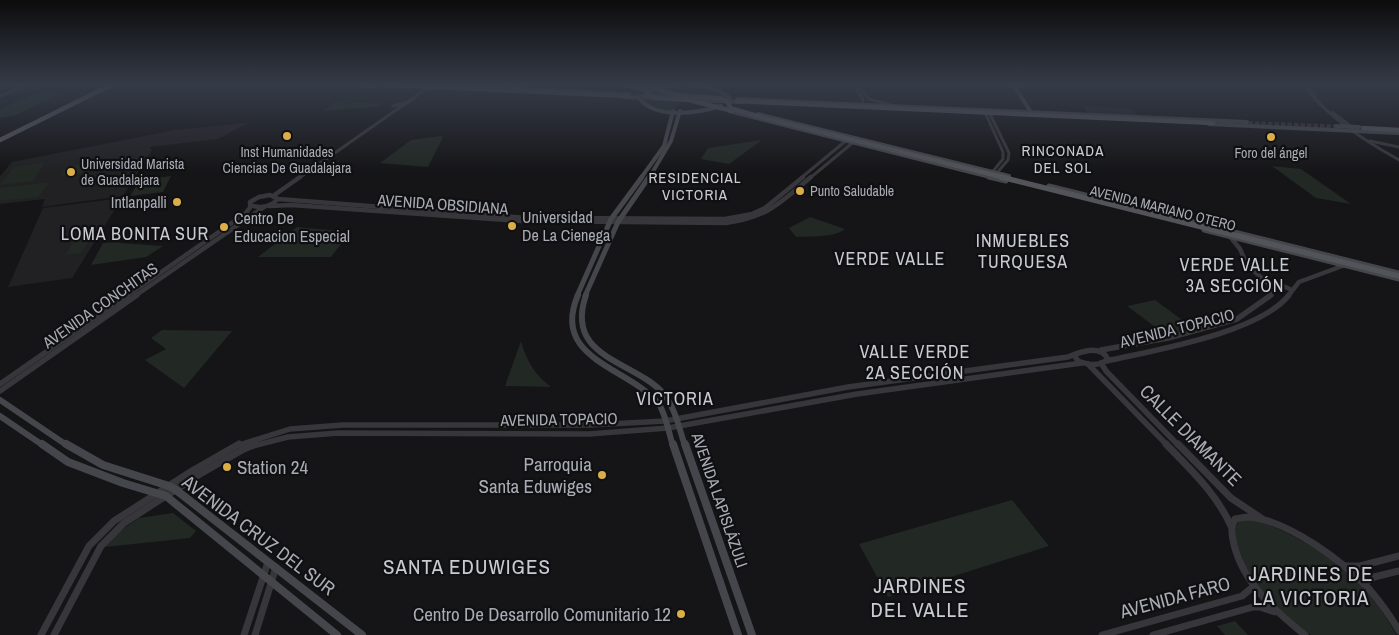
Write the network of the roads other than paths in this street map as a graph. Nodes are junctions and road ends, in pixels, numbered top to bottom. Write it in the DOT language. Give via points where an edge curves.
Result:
graph roads {
  1 [pos="51,114"];
  2 [pos="390,114"];
  3 [pos="673,114"];
  4 [pos="680,114"];
  5 [pos="743,114"];
  6 [pos="749,114"];
  7 [pos="753,114"];
  8 [pos="986,114"];
  9 [pos="1022,114"];
  10 [pos="1030,114"];
  11 [pos="1329,114"];
  12 [pos="1333,114"];
  13 [pos="769,117"];
  14 [pos="759,118"];
  15 [pos="1233,121"];
  16 [pos="1213,122"];
  17 [pos="1240,125"];
  18 [pos="1332,126"];
  19 [pos="1343,126"];
  20 [pos="1350,128"];
  21 [pos="1364,129"];
  22 [pos="812,130"];
  23 [pos="1338,130"];
  24 [pos="1355,131"];
  25 [pos="1399,131"];
  26 [pos="819,134"];
  27 [pos="0,139"];
  28 [pos="852,140"];
  29 [pos="1372,143"];
  30 [pos="1378,145"];
  31 [pos="1399,148"];
  32 [pos="1399,158"];
  33 [pos="993,175"];
  34 [pos="1012,182"];
  35 [pos="1024,183"];
  36 [pos="275,197"];
  37 [pos="251,206"];
  38 [pos="267,206"];
  39 [pos="611,220"];
  40 [pos="619,220"];
  41 [pos="1227,233"];
  42 [pos="1349,264"];
  43 [pos="1399,276"];
  44 [pos="1271,286"];
  45 [pos="1292,290"];
  46 [pos="1262,303"];
  47 [pos="1274,309"];
  48 [pos="1098,350"];
  49 [pos="1074,354"];
  50 [pos="1104,362"];
  51 [pos="1085,364"];
  52 [pos="0,384"];
  53 [pos="0,391"];
  54 [pos="0,400"];
  55 [pos="0,416"];
  56 [pos="677,422"];
  57 [pos="666,424"];
  58 [pos="172,488"];
  59 [pos="162,494"];
  60 [pos="1265,521"];
  61 [pos="1231,526"];
  62 [pos="1399,556"];
  63 [pos="268,562"];
  64 [pos="1344,566"];
  65 [pos="276,567"];
  66 [pos="1399,571"];
  67 [pos="264,576"];
  68 [pos="271,582"];
  69 [pos="1364,584"];
  70 [pos="1254,586"];
  71 [pos="1279,614"];
  72 [pos="1399,631"];
  73 [pos="41,635"];
  74 [pos="54,635"];
  75 [pos="244,635"];
  76 [pos="255,635"];
  77 [pos="338,635"];
  78 [pos="362,635"];
  79 [pos="738,635"];
  80 [pos="752,635"];
  81 [pos="1102,635"];
  82 [pos="1153,635"];
  83 [pos="1305,635"];
  1 -- 27 [label="main road"];
  2 -- 36 [label="street"];
  3 -- 39 [label="main road, AVENIDA LAPISLÁZULI" via="664,146"];
  4 -- 40 [label="main road, AVENIDA LAPISLÁZULI" via="673,140 661,163"];
  5 -- 14 [label="main road, AVENIDA MARIANO OTERO"];
  6 -- 14 [label="main road, AVENIDA MARIANO OTERO"];
  7 -- 13 [label="main road, AVENIDA MARIANO OTERO"];
  8 -- 33 [label="street" via="1009,153 1008,160"];
  9 -- 10 [label="main road"];
  10 -- 16 [label="main road"];
  11 -- 19 [label="street"];
  12 -- 20 [label="street"];
  13 -- 14 [label="main road"];
  13 -- 28 [label="main road, AVENIDA MARIANO OTERO"];
  14 -- 22 [label="main road, AVENIDA MARIANO OTERO"];
  14 -- 26 [label="main road, AVENIDA MARIANO OTERO"];
  15 -- 16 [label="main road"];
  15 -- 17 [label="main road" via="1231,123"];
  15 -- 18 [label="main road"];
  16 -- 17 [label="main road"];
  17 -- 23 [label="main road"];
  18 -- 19 [label="main road"];
  18 -- 23 [label="main road" via="1341,128"];
  19 -- 20 [label="main road"];
  20 -- 21 [label="main road"];
  20 -- 23 [label="main road"];
  20 -- 24 [label="main road"];
  20 -- 29 [label="street"];
  21 -- 24 [label="main road"];
  21 -- 25 [label="main road"];
  22 -- 26 [label="main road"];
  22 -- 28 [label="main road, AVENIDA MARIANO OTERO"];
  24 -- 29 [label="street"];
  26 -- 28 [label="main road, AVENIDA MARIANO OTERO"];
  28 -- 33 [label="main road, AVENIDA MARIANO OTERO"];
  28 -- 33 [label="main road, AVENIDA MARIANO OTERO"];
  28 -- 40 [label="street, AVENIDA OBSIDIANA" via="752,214 725,219"];
  29 -- 30 [label="street"];
  29 -- 31 [label="street"];
  29 -- 32 [label="street"];
  30 -- 31 [label="street"];
  30 -- 32 [label="street"];
  33 -- 34 [label="main road, AVENIDA MARIANO OTERO"];
  33 -- 35 [label="main road, AVENIDA MARIANO OTERO"];
  33 -- 41 [label="main road, AVENIDA MARIANO OTERO"];
  34 -- 35 [label="main road"];
  34 -- 41 [label="main road, AVENIDA MARIANO OTERO"];
  35 -- 41 [label="main road, AVENIDA MARIANO OTERO"];
  36 -- 37 [label="street, AVENIDA CONCHITAS" via="255,198 250,202"];
  36 -- 38 [label="street, AVENIDA CONCHITAS"];
  36 -- 39 [label="street, AVENIDA OBSIDIANA" via="296,202 524,218"];
  37 -- 38 [label="street, AVENIDA OBSIDIANA"];
  37 -- 52 [label="street, AVENIDA CONCHITAS" via="246,213"];
  38 -- 39 [label="street, AVENIDA OBSIDIANA" via="291,205 489,220"];
  38 -- 53 [label="street, AVENIDA CONCHITAS"];
  39 -- 40 [label="street, AVENIDA OBSIDIANA"];
  39 -- 57 [label="main road, AVENIDA LAPISLÁZULI" via="575,301 572,325 579,342 595,360 648,391 659,404"];
  40 -- 56 [label="main road, AVENIDA LAPISLÁZULI" via="584,301 584,330 600,353 658,387 670,402"];
  41 -- 42 [label="main road, AVENIDA MARIANO OTERO"];
  41 -- 44 [label="street" via="1247,264"];
  42 -- 43 [label="main road, AVENIDA MARIANO OTERO"];
  42 -- 45 [label="street, AVENIDA TOPACIO" via="1303,280"];
  44 -- 45 [label="street" via="1281,285"];
  44 -- 46 [label="street" via="1270,297"];
  45 -- 47 [label="street, AVENIDA TOPACIO"];
  46 -- 47 [label="street"];
  46 -- 48 [label="street, AVENIDA TOPACIO" via="1229,321 1156,341"];
  47 -- 50 [label="street, AVENIDA TOPACIO" via="1246,325"];
  48 -- 49 [label="street, AVENIDA TOPACIO"];
  48 -- 50 [label="street, CALLE DIAMANTE" via="1107,356"];
  49 -- 51 [label="street, CALLE DIAMANTE" via="1075,359"];
  49 -- 56 [label="street, AVENIDA TOPACIO" via="848,387"];
  50 -- 51 [label="street, AVENIDA TOPACIO"];
  50 -- 60 [label="street, CALLE DIAMANTE" via="1106,371 1215,483"];
  51 -- 56 [label="street, AVENIDA TOPACIO"];
  51 -- 61 [label="street, CALLE DIAMANTE" via="1206,485 1223,508"];
  54 -- 58 [label="main road, AVENIDA CRUZ DEL SUR" via="90,459"];
  55 -- 59 [label="main road, AVENIDA CRUZ DEL SUR" via="68,462"];
  56 -- 57 [label="street, AVENIDA TOPACIO"];
  56 -- 80 [label="main road, AVENIDA LAPISLÁZULI"];
  57 -- 58 [label="street, AVENIDA TOPACIO" via="589,434 304,434 244,449"];
  57 -- 79 [label="main road, AVENIDA LAPISLÁZULI"];
  58 -- 59 [label="street, AVENIDA TOPACIO"];
  58 -- 63 [label="main road, AVENIDA CRUZ DEL SUR"];
  59 -- 67 [label="main road, AVENIDA CRUZ DEL SUR"];
  59 -- 73 [label="street" via="114,521 89,546"];
  59 -- 74 [label="street" via="124,523 101,546"];
  60 -- 61 [label="street" via="1243,516 1235,519"];
  60 -- 64 [label="street" via="1302,538"];
  61 -- 70 [label="street, CALLE DIAMANTE" via="1235,551"];
  62 -- 64 [label="street" via="1360,566"];
  63 -- 65 [label="main road, AVENIDA CRUZ DEL SUR"];
  63 -- 67 [label="street"];
  64 -- 69 [label="street"];
  65 -- 68 [label="street"];
  65 -- 78 [label="main road, AVENIDA CRUZ DEL SUR"];
  66 -- 69 [label="street" via="1374,577"];
  67 -- 68 [label="main road, AVENIDA CRUZ DEL SUR"];
  67 -- 75 [label="street"];
  68 -- 76 [label="street"];
  68 -- 77 [label="main road, AVENIDA CRUZ DEL SUR"];
  69 -- 72 [label="street"];
  70 -- 71 [label="street, CALLE DIAMANTE"];
  70 -- 81 [label="street, AVENIDA FARO" via="1242,596"];
  71 -- 82 [label="street, AVENIDA FARO" via="1253,607"];
  71 -- 83 [label="street"];
}
